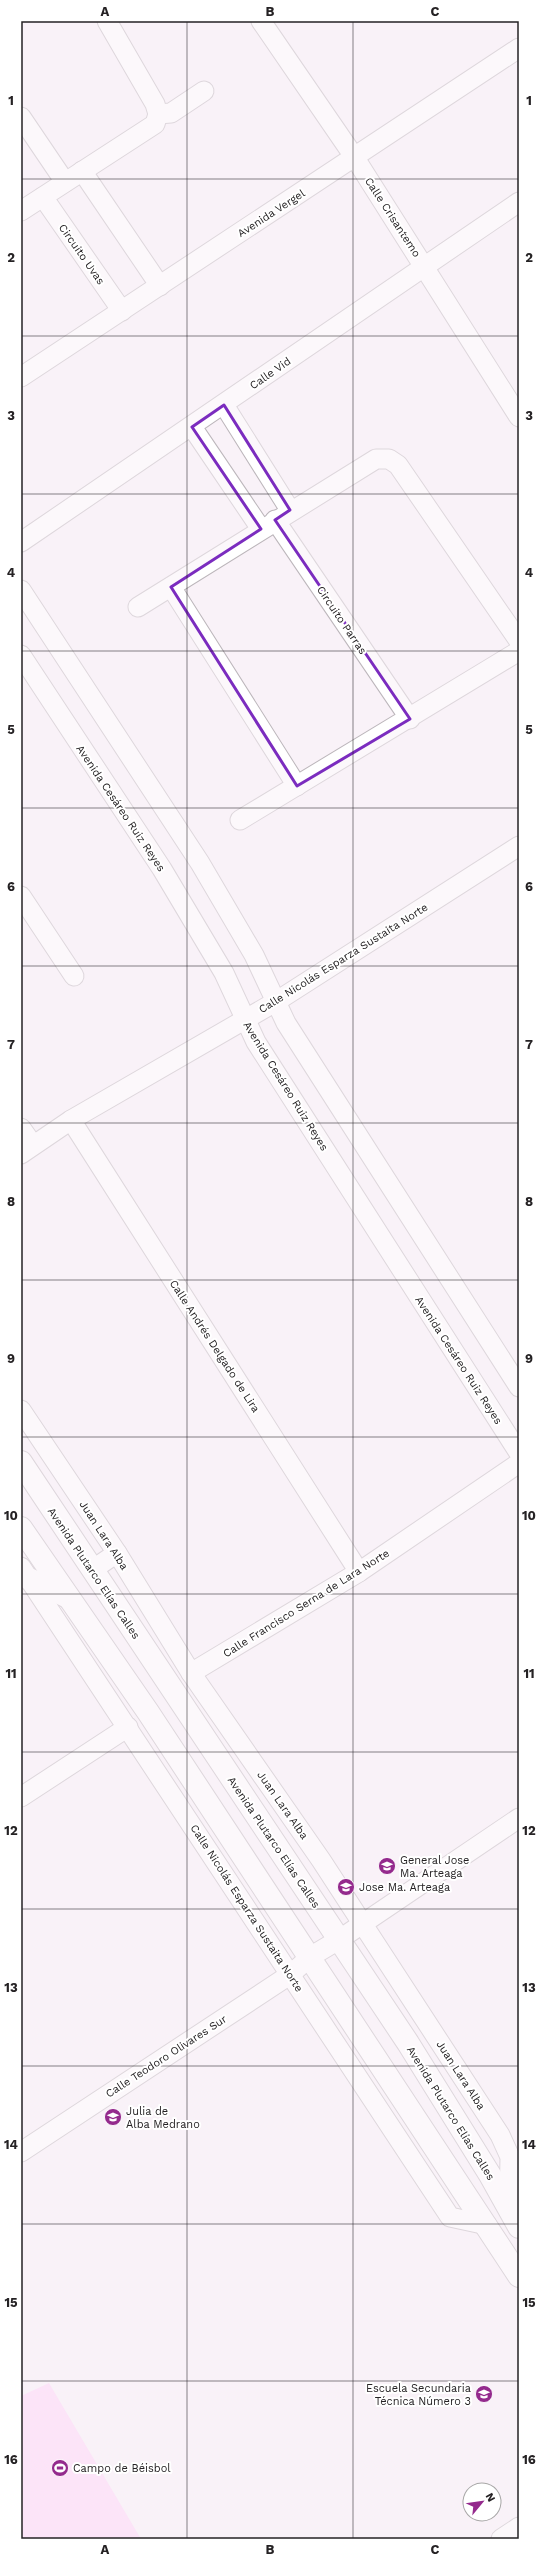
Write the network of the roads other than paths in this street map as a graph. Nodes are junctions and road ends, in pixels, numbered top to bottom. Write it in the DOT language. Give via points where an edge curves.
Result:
graph roads {
  1 [pos="108,21"];
  2 [pos="261,21"];
  3 [pos="519,48"];
  4 [pos="204,91"];
  5 [pos="158,114"];
  6 [pos="21,117"];
  7 [pos="355,158"];
  8 [pos="82,171"];
  9 [pos="65,182"];
  10 [pos="43,197"];
  11 [pos="519,202"];
  12 [pos="21,211"];
  13 [pos="425,266"];
  14 [pos="160,286"];
  15 [pos="122,311"];
  16 [pos="21,376"];
  17 [pos="224,405"];
  18 [pos="519,417"];
  19 [pos="192,426"];
  20 [pos="290,510"];
  21 [pos="268,525"];
  22 [pos="21,542"];
  23 [pos="171,587"];
  24 [pos="21,590"];
  25 [pos="138,607"];
  26 [pos="519,641"];
  27 [pos="519,651"];
  28 [pos="21,655"];
  29 [pos="410,719"];
  30 [pos="297,786"];
  31 [pos="240,820"];
  32 [pos="519,846"];
  33 [pos="21,896"];
  34 [pos="74,976"];
  35 [pos="277,1001"];
  36 [pos="244,1019"];
  37 [pos="71,1120"];
  38 [pos="21,1128"];
  39 [pos="27,1149"];
  40 [pos="519,1387"];
  41 [pos="21,1410"];
  42 [pos="519,1453"];
  43 [pos="21,1462"];
  44 [pos="519,1463"];
  45 [pos="21,1528"];
  46 [pos="117,1553"];
  47 [pos="92,1570"];
  48 [pos="360,1572"];
  49 [pos="25,1573"];
  50 [pos="68,1597"];
  51 [pos="192,1673"];
  52 [pos="128,1727"];
  53 [pos="21,1797"];
  54 [pos="519,1818"];
  55 [pos="362,1923"];
  56 [pos="340,1939"];
  57 [pos="310,1957"];
  58 [pos="291,1974"];
  59 [pos="21,2152"];
  60 [pos="515,2155"];
  61 [pos="514,2219"];
  62 [pos="487,2225"];
  63 [pos="516,2267"];
  64 [pos="519,2527"];
  65 [pos="501,2539"];
  1 -- 5 [label="street"];
  2 -- 7 [label="street, Calle Crisantemo"];
  3 -- 7 [label="street, Avenida Vergel"];
  4 -- 5 [label="street" via="171,113"];
  5 -- 8 [label="street" via="154,124"];
  6 -- 9 [label="street"];
  7 -- 13 [label="street, Calle Crisantemo"];
  7 -- 14 [label="street, Avenida Vergel"];
  8 -- 9 [label="street"];
  8 -- 14 [label="street"];
  9 -- 10 [label="street"];
  10 -- 12 [label="street"];
  10 -- 15 [label="street, Circuito Uvas"];
  11 -- 13 [label="street, Calle Vid"];
  13 -- 17 [label="street, Calle Vid"];
  13 -- 18 [label="street, Calle Crisantemo"];
  14 -- 15 [label="street, Avenida Vergel"];
  15 -- 16 [label="street, Avenida Vergel"];
  17 -- 19 [label="street, Calle Vid"];
  17 -- 20 [label="street"];
  19 -- 21 [label="street, Circuito Parras"];
  19 -- 22 [label="street, Calle Vid"];
  20 -- 21 [label="street"];
  20 -- 26 [label="street" via="376,459 393,462"];
  21 -- 23 [label="street"];
  21 -- 29 [label="street, Circuito Parras"];
  23 -- 25 [label="street"];
  23 -- 30 [label="street"];
  24 -- 35 [label="street" via="200,863 254,955"];
  27 -- 29 [label="street"];
  28 -- 36 [label="street, Avenida Cesáreo Ruiz Reyes" via="162,869 224,973"];
  29 -- 30 [label="street"];
  30 -- 31 [label="street"];
  32 -- 35 [label="street, Calle Nicolás Esparza Sustaita Norte"];
  33 -- 34 [label="street"];
  35 -- 36 [label="street, Calle Nicolás Esparza Sustaita Norte"];
  35 -- 40 [label="street" via="286,1023"];
  36 -- 37 [label="street, Calle Nicolás Esparza Sustaita Norte"];
  36 -- 42 [label="street, Avenida Cesáreo Ruiz Reyes" via="256,1042"];
  37 -- 39 [label="street, Calle Nicolás Esparza Sustaita Norte"];
  37 -- 48 [label="street, Calle Andrés Delgado de Lira"];
  38 -- 39 [label="street"];
  41 -- 46 [label="street, Juan Lara Alba"];
  43 -- 47 [label="main road, Avenida Plutarco Elías Calles"];
  44 -- 48 [label="street, Calle Francisco Serna de Lara Norte"];
  45 -- 50 [label="main road"];
  46 -- 47 [label="street"];
  46 -- 51 [label="street, Juan Lara Alba"];
  47 -- 56 [label="main road, Avenida Plutarco Elías Calles"];
  48 -- 51 [label="street, Calle Francisco Serna de Lara Norte"];
  49 -- 50 [label="main road"];
  49 -- 52 [label="street, Calle Nicolás Esparza Sustaita Norte"];
  50 -- 57 [label="main road" via="148,1712"];
  51 -- 55 [label="street, Juan Lara Alba"];
  52 -- 53 [label="street"];
  52 -- 58 [label="street, Calle Nicolás Esparza Sustaita Norte"];
  54 -- 55 [label="street, Calle Teodoro Olivares Sur"];
  55 -- 56 [label="street, Calle Teodoro Olivares Sur"];
  55 -- 60 [label="street, Juan Lara Alba"];
  56 -- 57 [label="street, Calle Teodoro Olivares Sur"];
  56 -- 61 [label="main road, Avenida Plutarco Elías Calles" via="490,2174"];
  57 -- 58 [label="street, Calle Teodoro Olivares Sur"];
  57 -- 62 [label="main road"];
  58 -- 59 [label="street, Calle Teodoro Olivares Sur"];
  58 -- 62 [label="street, Calle Nicolás Esparza Sustaita Norte" via="450,2218"];
  60 -- 61 [label="street, Juan Lara Alba"];
  62 -- 63 [label="main road"];
  64 -- 65 [label="street"];
}
